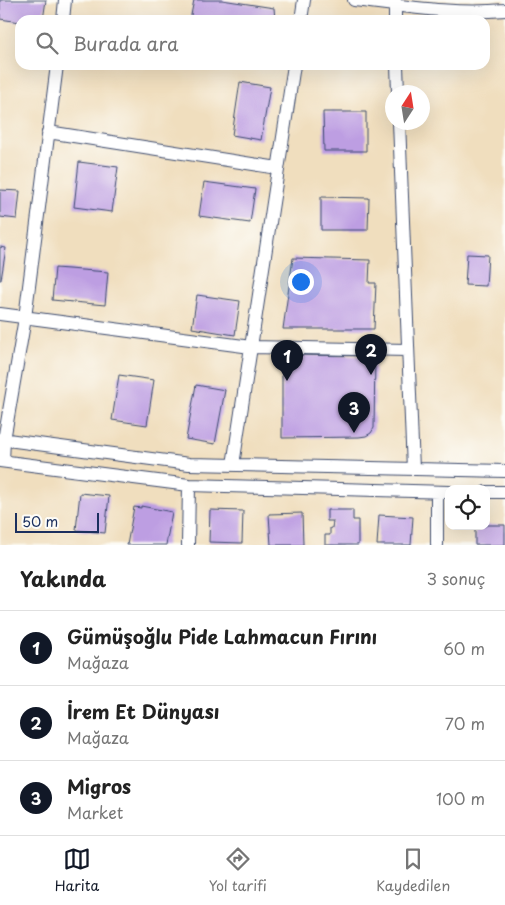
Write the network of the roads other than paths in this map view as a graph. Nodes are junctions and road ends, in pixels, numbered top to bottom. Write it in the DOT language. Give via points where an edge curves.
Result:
graph roads {
  1 [pos="65,0"];
  2 [pos="304,0"];
  3 [pos="354,0"];
  4 [pos="395,2"];
  5 [pos="505,10"];
  6 [pos="64,15"];
  7 [pos="302,15"];
  8 [pos="395,15"];
  9 [pos="56,70"];
  10 [pos="293,70"];
  11 [pos="397,70"];
  12 [pos="398,85"];
  13 [pos="399,130"];
  14 [pos="48,132"];
  15 [pos="278,168"];
  16 [pos="0,314"];
  17 [pos="25,318"];
  18 [pos="251,347"];
  19 [pos="408,350"];
  20 [pos="2,440"];
  21 [pos="1,461"];
  22 [pos="233,465"];
  23 [pos="413,469"];
  24 [pos="505,471"];
  25 [pos="189,485"];
  26 [pos="443,492"];
  27 [pos="490,492"];
  28 [pos="505,492"];
  29 [pos="188,545"];
  30 [pos="436,545"];
  1 -- 6 [label="street"];
  2 -- 7 [label="street"];
  3 -- 4 [label="street"];
  4 -- 5 [label="street" via="443,11 480,13"];
  4 -- 8 [label="street"];
  9 -- 14 [label="street"];
  10 -- 15 [label="street"];
  11 -- 12 [label="street"];
  13 -- 19 [label="street"];
  14 -- 15 [label="street"];
  14 -- 17 [label="street"];
  15 -- 18 [label="street"];
  16 -- 17 [label="street"];
  17 -- 18 [label="street"];
  17 -- 20 [label="street"];
  18 -- 19 [label="street"];
  18 -- 22 [label="street"];
  19 -- 23 [label="street"];
  20 -- 21 [label="street"];
  20 -- 22 [label="street" via="189,464"];
  21 -- 25 [label="street"];
  22 -- 23 [label="street"];
  23 -- 24 [label="street"];
  25 -- 26 [label="street"];
  25 -- 29 [label="street"];
  26 -- 30 [label="street"];
  27 -- 28 [label="street"];
}
